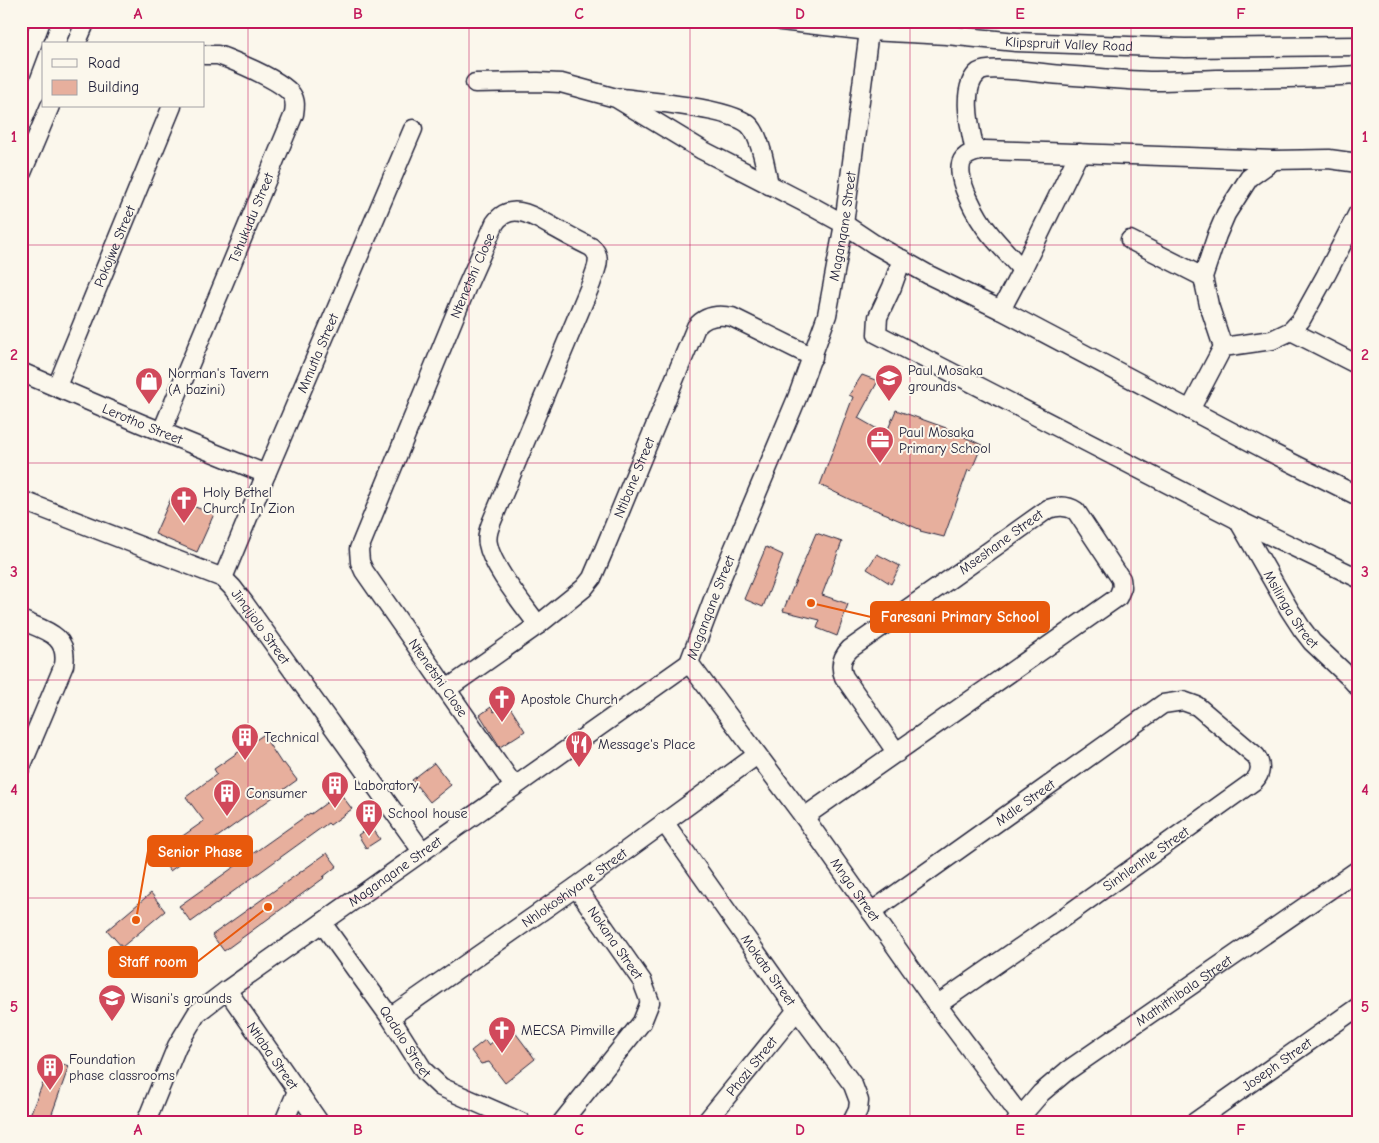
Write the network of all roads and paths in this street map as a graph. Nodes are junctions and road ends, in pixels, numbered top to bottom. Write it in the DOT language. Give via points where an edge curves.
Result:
graph roads {
  1 [pos="41,21"];
  2 [pos="48,21"];
  3 [pos="86,21"];
  4 [pos="781,21"];
  5 [pos="903,21"];
  6 [pos="869,26"];
  7 [pos="1358,38"];
  8 [pos="77,42"];
  9 [pos="1316,42"];
  10 [pos="33,44"];
  11 [pos="1358,46"];
  12 [pos="205,55"];
  13 [pos="21,74"];
  14 [pos="1358,75"];
  15 [pos="475,82"];
  16 [pos="616,98"];
  17 [pos="49,108"];
  18 [pos="171,108"];
  19 [pos="413,129"];
  20 [pos="975,152"];
  21 [pos="1079,153"];
  22 [pos="1274,160"];
  23 [pos="1358,164"];
  24 [pos="21,175"];
  25 [pos="769,185"];
  26 [pos="1358,212"];
  27 [pos="844,224"];
  28 [pos="1352,236"];
  29 [pos="1130,240"];
  30 [pos="902,259"];
  31 [pos="1022,270"];
  32 [pos="1203,277"];
  33 [pos="1000,310"];
  34 [pos="1291,331"];
  35 [pos="1223,348"];
  36 [pos="813,357"];
  37 [pos="1358,365"];
  38 [pos="21,372"];
  39 [pos="56,386"];
  40 [pos="1190,410"];
  41 [pos="162,431"];
  42 [pos="266,474"];
  43 [pos="1358,496"];
  44 [pos="21,500"];
  45 [pos="1238,520"];
  46 [pos="223,578"];
  47 [pos="1358,578"];
  48 [pos="21,620"];
  49 [pos="538,625"];
  50 [pos="689,663"];
  51 [pos="1358,687"];
  52 [pos="447,689"];
  53 [pos="1183,701"];
  54 [pos="897,753"];
  55 [pos="757,756"];
  56 [pos="21,768"];
  57 [pos="514,786"];
  58 [pos="804,817"];
  59 [pos="664,822"];
  60 [pos="422,852"];
  61 [pos="1358,870"];
  62 [pos="576,887"];
  63 [pos="871,912"];
  64 [pos="322,922"];
  65 [pos="227,990"];
  66 [pos="937,1005"];
  67 [pos="1358,1007"];
  68 [pos="797,1010"];
  69 [pos="390,1017"];
  70 [pos="297,1091"];
  71 [pos="1018,1119"];
  72 [pos="146,1122"];
  73 [pos="284,1122"];
  74 [pos="319,1122"];
  75 [pos="521,1122"];
  76 [pos="562,1122"];
  77 [pos="706,1122"];
  78 [pos="852,1122"];
  79 [pos="1195,1122"];
  1 -- 10 [label="street"];
  2 -- 10 [label="street"];
  3 -- 8 [label="street"];
  4 -- 6 [label="street, Klipspruit Valley Road"];
  5 -- 9 [label="street, Klipspruit Valley Road" via="1163,40"];
  6 -- 9 [label="street, Klipspruit Valley Road" via="1016,42 1090,45 1185,48"];
  6 -- 27 [label="street, Maganqane Street"];
  7 -- 9 [label="street, Klipspruit Valley Road"];
  9 -- 11 [label="street, Klipspruit Valley Road"];
  10 -- 13 [label="street"];
  12 -- 41 [label="street, Tshukudu Street" via="221,56 280,84 292,94 295,108"];
  14 -- 20 [label="street" via="1149,81 981,71 969,93 968,116"];
  15 -- 16 [label="street" via="561,84"];
  16 -- 25 [label="street" via="702,150"];
  16 -- 25 [label="street" via="691,107 743,120 755,134"];
  17 -- 24 [label="street"];
  18 -- 39 [label="street, Pokojwe Street"];
  19 -- 42 [label="street, Mmutla Street"];
  20 -- 21 [label="street"];
  20 -- 31 [label="street" via="965,157 961,166 967,197 990,234"];
  21 -- 22 [label="street"];
  21 -- 31 [label="street"];
  22 -- 23 [label="street" via="1329,159"];
  22 -- 32 [label="street" via="1249,178 1237,195 1217,235"];
  25 -- 27 [label="street"];
  26 -- 28 [label="street"];
  27 -- 30 [label="street"];
  27 -- 36 [label="street, Maganqane Street" via="828,315"];
  28 -- 34 [label="street"];
  29 -- 32 [label="street"];
  30 -- 33 [label="street"];
  30 -- 45 [label="street" via="878,318 877,334"];
  31 -- 33 [label="street"];
  32 -- 35 [label="street"];
  33 -- 40 [label="street"];
  34 -- 35 [label="street" via="1272,340"];
  34 -- 37 [label="street"];
  35 -- 40 [label="street"];
  36 -- 49 [label="street, Ntibane Street" via="732,317 719,315 701,321 592,578 572,599"];
  36 -- 50 [label="street, Maganqane Street"];
  38 -- 39 [label="street, Lerotho Street"];
  39 -- 41 [label="street, Lerotho Street"];
  40 -- 43 [label="street"];
  41 -- 42 [label="street, Lerotho Street"];
  42 -- 46 [label="street, Mmutla Street"];
  44 -- 46 [label="street, Jinqijolo Street"];
  45 -- 47 [label="street"];
  45 -- 51 [label="street, Msilinga Street" via="1289,609 1312,642"];
  46 -- 60 [label="street, Jinqijolo Street"];
  48 -- 56 [label="street" via="52,633 60,641 65,656"];
  49 -- 52 [label="street, Ntibane Street"];
  49 -- 52 [label="street, Ntenetshi Close" via="494,562 488,534 591,284 598,258 591,247 532,216 514,212 502,216 495,223 359,549 364,571"];
  50 -- 55 [label="street, Mnga Street"];
  50 -- 57 [label="street, Maganqane Street"];
  52 -- 57 [label="street, Ntenetshi Close"];
  53 -- 63 [label="street, Mdle Street" via="1163,704"];
  53 -- 66 [label="street, Sinhlenhle Street" via="1203,710 1256,756 1260,767 1256,779"];
  54 -- 54 [label="street, Mseshane Street" via="1118,597 1121,579 1076,511 1063,506 1048,509 846,654 841,665 844,676"];
  54 -- 58 [label="street, Mseshane Street"];
  55 -- 58 [label="street, Mnga Street"];
  55 -- 59 [label="street, Nhlokoshiyane Street"];
  57 -- 60 [label="street, Maganqane Street"];
  58 -- 63 [label="street, Mnga Street"];
  59 -- 62 [label="street, Nhlokoshiyane Street"];
  59 -- 68 [label="street, Mokata Street"];
  60 -- 64 [label="street, Maganqane Street"];
  61 -- 71 [label="street, Mathithibala Street" via="1067,1071 1041,1092"];
  62 -- 69 [label="street, Nhlokoshiyane Street"];
  62 -- 76 [label="street, Nokana Street" via="642,980 650,1002 642,1022"];
  63 -- 66 [label="street, Mnga Street"];
  64 -- 65 [label="street, Maganqane Street"];
  64 -- 69 [label="street, Qadolo Street"];
  65 -- 70 [label="street, Ntlaba Street"];
  65 -- 72 [label="street, Maganqane Street" via="197,1013 177,1046"];
  66 -- 71 [label="street, Mnga Street"];
  67 -- 79 [label="street, Joseph Street"];
  68 -- 77 [label="street, Phozi Street"];
  68 -- 78 [label="street, Mokata Street" via="856,1089 859,1105"];
  69 -- 75 [label="street, Qadolo Street" via="424,1071 442,1087"];
  70 -- 73 [label="street"];
  70 -- 74 [label="street, Ntlaba Street"];
}
